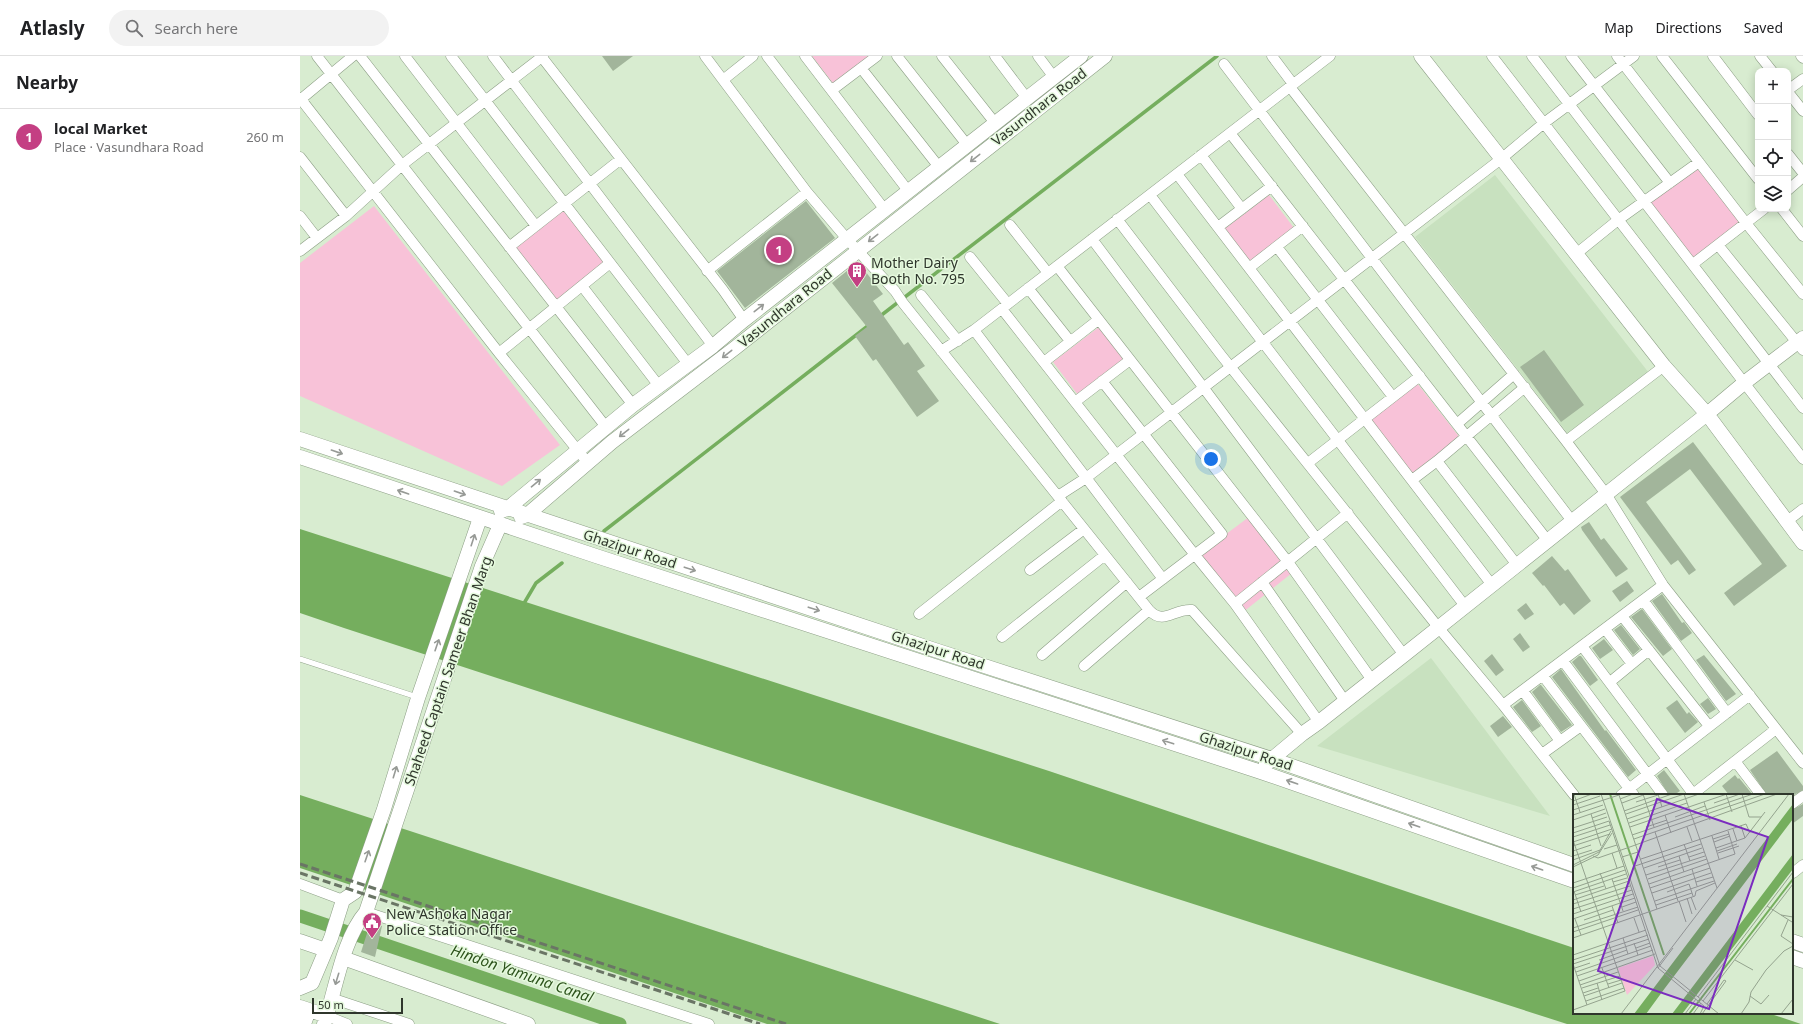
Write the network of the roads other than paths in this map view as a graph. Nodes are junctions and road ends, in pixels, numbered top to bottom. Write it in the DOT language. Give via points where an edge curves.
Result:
graph roads {
  1 [pos="317,56"];
  2 [pos="353,56"];
  3 [pos="360,56"];
  4 [pos="405,56"];
  5 [pos="451,56"];
  6 [pos="493,56"];
  7 [pos="542,56"];
  8 [pos="705,56"];
  9 [pos="753,56"];
  10 [pos="767,56"];
  11 [pos="805,56"];
  12 [pos="877,56"];
  13 [pos="897,56"];
  14 [pos="942,56"];
  15 [pos="995,56"];
  16 [pos="1038,56"];
  17 [pos="1081,56"];
  18 [pos="1105,56"];
  19 [pos="1272,56"];
  20 [pos="1330,56"];
  21 [pos="1421,56"];
  22 [pos="1492,56"];
  23 [pos="1533,56"];
  24 [pos="1571,56"];
  25 [pos="1634,56"];
  26 [pos="1662,56"];
  27 [pos="1713,56"];
  28 [pos="1760,56"];
  29 [pos="1620,60"];
  30 [pos="1224,64"];
  31 [pos="861,68"];
  32 [pos="1770,68"];
  33 [pos="331,74"];
  34 [pos="1053,76"];
  35 [pos="1803,79"];
  36 [pos="511,80"];
  37 [pos="723,80"];
  38 [pos="1291,86"];
  39 [pos="1595,86"];
  40 [pos="1791,89"];
  41 [pos="832,90"];
  42 [pos="1791,95"];
  43 [pos="1026,97"];
  44 [pos="300,99"];
  45 [pos="486,101"];
  46 [pos="1570,105"];
  47 [pos="1259,110"];
  48 [pos="1755,110"];
  49 [pos="1803,111"];
  50 [pos="456,122"];
  51 [pos="995,123"];
  52 [pos="1544,124"];
  53 [pos="1230,133"];
  54 [pos="429,145"];
  55 [pos="968,146"];
  56 [pos="1201,155"];
  57 [pos="300,157"];
  58 [pos="1791,158"];
  59 [pos="621,159"];
  60 [pos="1501,159"];
  61 [pos="1698,162"];
  62 [pos="402,165"];
  63 [pos="939,167"];
  64 [pos="1803,173"];
  65 [pos="1177,174"];
  66 [pos="1756,176"];
  67 [pos="1803,177"];
  68 [pos="591,183"];
  69 [pos="1670,183"];
  70 [pos="1272,186"];
  71 [pos="1791,187"];
  72 [pos="373,191"];
  73 [pos="807,192"];
  74 [pos="909,192"];
  75 [pos="1150,195"];
  76 [pos="1644,202"];
  77 [pos="565,203"];
  78 [pos="1242,209"];
  79 [pos="885,210"];
  80 [pos="1760,212"];
  81 [pos="1784,212"];
  82 [pos="300,216"];
  83 [pos="346,216"];
  84 [pos="1117,219"];
  85 [pos="1618,220"];
  86 [pos="1746,223"];
  87 [pos="1010,225"];
  88 [pos="536,226"];
  89 [pos="1303,226"];
  90 [pos="1218,227"];
  91 [pos="1404,233"];
  92 [pos="1803,236"];
  93 [pos="317,238"];
  94 [pos="847,239"];
  95 [pos="1092,239"];
  96 [pos="1718,245"];
  97 [pos="509,247"];
  98 [pos="1277,247"];
  99 [pos="857,250"];
  100 [pos="300,251"];
  101 [pos="1576,254"];
  102 [pos="970,257"];
  103 [pos="1372,258"];
  104 [pos="610,263"];
  105 [pos="1693,264"];
  106 [pos="1057,266"];
  107 [pos="1249,268"];
  108 [pos="707,271"];
  109 [pos="1048,273"];
  110 [pos="1344,279"];
  111 [pos="582,286"];
  112 [pos="1028,288"];
  113 [pos="1803,294"];
  114 [pos="921,295"];
  115 [pos="1318,300"];
  116 [pos="1005,306"];
  117 [pos="556,307"];
  118 [pos="744,320"];
  119 [pos="1098,320"];
  120 [pos="1290,321"];
  121 [pos="528,329"];
  122 [pos="974,330"];
  123 [pos="958,341"];
  124 [pos="1070,341"];
  125 [pos="1263,342"];
  126 [pos="1801,344"];
  127 [pos="713,346"];
  128 [pos="941,351"];
  129 [pos="499,353"];
  130 [pos="1130,360"];
  131 [pos="1044,362"];
  132 [pos="688,364"];
  133 [pos="1769,365"];
  134 [pos="1664,366"];
  135 [pos="1231,367"];
  136 [pos="1514,374"];
  137 [pos="1420,376"];
  138 [pos="1102,381"];
  139 [pos="1744,383"];
  140 [pos="659,386"];
  141 [pos="1525,387"];
  142 [pos="1204,388"];
  143 [pos="1393,397"];
  144 [pos="1075,402"];
  145 [pos="1482,402"];
  146 [pos="633,405"];
  147 [pos="1803,408"];
  148 [pos="1170,413"];
  149 [pos="1707,414"];
  150 [pos="1492,415"];
  151 [pos="1365,419"];
  152 [pos="1457,424"];
  153 [pos="606,427"];
  154 [pos="1143,434"];
  155 [pos="1467,436"];
  156 [pos="300,439"];
  157 [pos="1338,440"];
  158 [pos="1566,441"];
  159 [pos="578,450"];
  160 [pos="1116,455"];
  161 [pos="300,457"];
  162 [pos="1803,459"];
  163 [pos="1437,461"];
  164 [pos="588,463"];
  165 [pos="1308,463"];
  166 [pos="1086,478"];
  167 [pos="1412,480"];
  168 [pos="1606,494"];
  169 [pos="1060,499"];
  170 [pos="507,508"];
  171 [pos="1803,509"];
  172 [pos="1348,513"];
  173 [pos="527,515"];
  174 [pos="480,518"];
  175 [pos="1572,521"];
  176 [pos="1786,522"];
  177 [pos="500,525"];
  178 [pos="1084,529"];
  179 [pos="1318,538"];
  180 [pos="1548,541"];
  181 [pos="1803,543"];
  182 [pos="1105,555"];
  183 [pos="1195,555"];
  184 [pos="1288,562"];
  185 [pos="1517,565"];
  186 [pos="1030,570"];
  187 [pos="1163,580"];
  188 [pos="1127,582"];
  189 [pos="1262,582"];
  190 [pos="1492,585"];
  191 [pos="1663,585"];
  192 [pos="1139,597"];
  193 [pos="1643,600"];
  194 [pos="1235,604"];
  195 [pos="1465,606"];
  196 [pos="1149,610"];
  197 [pos="919,614"];
  198 [pos="1622,616"];
  199 [pos="1438,627"];
  200 [pos="1605,629"];
  201 [pos="1002,637"];
  202 [pos="1582,646"];
  203 [pos="1649,650"];
  204 [pos="1042,655"];
  205 [pos="1404,655"];
  206 [pos="300,659"];
  207 [pos="1563,661"];
  208 [pos="1632,664"];
  209 [pos="1084,666"];
  210 [pos="1543,676"];
  211 [pos="1372,680"];
  212 [pos="1610,682"];
  213 [pos="1523,691"];
  214 [pos="1750,695"];
  215 [pos="418,698"];
  216 [pos="1345,701"];
  217 [pos="1503,705"];
  218 [pos="1727,713"];
  219 [pos="1319,722"];
  220 [pos="1581,726"];
  221 [pos="1709,726"];
  222 [pos="1776,729"];
  223 [pos="1302,734"];
  224 [pos="1560,741"];
  225 [pos="1542,754"];
  226 [pos="1272,759"];
  227 [pos="1667,759"];
  228 [pos="1735,761"];
  229 [pos="1803,762"];
  230 [pos="1258,771"];
  231 [pos="1648,774"];
  232 [pos="1632,792"];
  233 [pos="1573,794"];
  234 [pos="1662,794"];
  235 [pos="1694,794"];
  236 [pos="1760,794"];
  237 [pos="1803,796"];
  238 [pos="1793,803"];
  239 [pos="1573,865"];
  240 [pos="1803,865"];
  241 [pos="1796,874"];
  242 [pos="1573,881"];
  243 [pos="300,884"];
  244 [pos="349,896"];
  245 [pos="367,906"];
  246 [pos="300,941"];
  247 [pos="1793,941"];
  248 [pos="328,944"];
  249 [pos="1803,945"];
  250 [pos="1793,957"];
  251 [pos="343,958"];
  252 [pos="1803,961"];
  253 [pos="304,987"];
  254 [pos="331,998"];
  255 [pos="305,1009"];
  256 [pos="325,1020"];
  257 [pos="304,1024"];
  258 [pos="347,1024"];
  259 [pos="410,1024"];
  260 [pos="528,1024"];
  261 [pos="709,1024"];
  1 -- 33 [label="street"];
  2 -- 33 [label="street"];
  3 -- 54 [label="street"];
  4 -- 50 [label="street"];
  5 -- 45 [label="street"];
  6 -- 36 [label="street"];
  7 -- 36 [label="street"];
  7 -- 59 [label="street"];
  8 -- 37 [label="street"];
  9 -- 37 [label="street"];
  10 -- 79 [label="street"];
  11 -- 41 [label="street"];
  12 -- 31 [label="street"];
  13 -- 55 [label="street"];
  14 -- 51 [label="street"];
  15 -- 43 [label="street"];
  16 -- 34 [label="street"];
  17 -- 34 [label="street, Vasundhara Road"];
  18 -- 99 [label="street, Vasundhara Road, one-way"];
  19 -- 38 [label="street"];
  20 -- 38 [label="street"];
  21 -- 60 [label="street"];
  22 -- 52 [label="street"];
  23 -- 46 [label="street"];
  24 -- 39 [label="street"];
  25 -- 29 [label="street"];
  26 -- 66 [label="street"];
  27 -- 48 [label="street"];
  28 -- 32 [label="street"];
  29 -- 39 [label="street"];
  29 -- 61 [label="street"];
  30 -- 47 [label="street"];
  31 -- 41 [label="street"];
  31 -- 63 [label="street"];
  33 -- 44 [label="street"];
  33 -- 62 [label="street"];
  34 -- 43 [label="street, Vasundhara Road"];
  35 -- 40 [label="street"];
  36 -- 45 [label="street"];
  36 -- 68 [label="street"];
  37 -- 73 [label="street"];
  38 -- 47 [label="street"];
  38 -- 91 [label="street"];
  39 -- 46 [label="street"];
  39 -- 69 [label="street"];
  41 -- 74 [label="street"];
  42 -- 49 [label="street"];
  43 -- 51 [label="street, Vasundhara Road"];
  44 -- 72 [label="street"];
  45 -- 50 [label="street"];
  45 -- 77 [label="street"];
  46 -- 52 [label="street"];
  46 -- 76 [label="street"];
  47 -- 53 [label="street"];
  47 -- 103 [label="street"];
  50 -- 54 [label="street"];
  50 -- 88 [label="street"];
  51 -- 55 [label="street, Vasundhara Road"];
  52 -- 60 [label="street"];
  52 -- 85 [label="street"];
  53 -- 56 [label="street"];
  53 -- 70 [label="street"];
  54 -- 62 [label="street"];
  54 -- 97 [label="street"];
  55 -- 63 [label="street, Vasundhara Road"];
  56 -- 65 [label="street"];
  56 -- 78 [label="street"];
  57 -- 83 [label="street"];
  58 -- 64 [label="street"];
  59 -- 68 [label="street"];
  59 -- 108 [label="street"];
  60 -- 91 [label="street"];
  60 -- 101 [label="street"];
  61 -- 69 [label="street"];
  61 -- 86 [label="street"];
  62 -- 72 [label="street"];
  62 -- 121 [label="street"];
  63 -- 74 [label="street, Vasundhara Road"];
  65 -- 75 [label="street"];
  65 -- 90 [label="street"];
  67 -- 71 [label="street"];
  68 -- 77 [label="street"];
  68 -- 127 [label="street"];
  69 -- 76 [label="street"];
  70 -- 78 [label="street"];
  70 -- 89 [label="street"];
  72 -- 83 [label="street"];
  72 -- 129 [label="street"];
  73 -- 94 [label="street"];
  73 -- 108 [label="street"];
  74 -- 79 [label="street, Vasundhara Road"];
  75 -- 84 [label="street"];
  75 -- 125 [label="street"];
  76 -- 85 [label="street"];
  76 -- 105 [label="street"];
  77 -- 88 [label="street"];
  77 -- 104 [label="street"];
  78 -- 90 [label="street"];
  79 -- 94 [label="street, Vasundhara Road"];
  80 -- 86 [label="street"];
  81 -- 92 [label="street"];
  82 -- 93 [label="street"];
  83 -- 93 [label="street"];
  84 -- 95 [label="street"];
  84 -- 135 [label="street"];
  85 -- 101 [label="street"];
  85 -- 139 [label="street"];
  86 -- 96 [label="street"];
  86 -- 113 [label="street"];
  87 -- 109 [label="street"];
  88 -- 97 [label="street"];
  89 -- 98 [label="street"];
  89 -- 110 [label="street"];
  90 -- 107 [label="street"];
  91 -- 103 [label="street"];
  91 -- 136 [label="street"];
  93 -- 100 [label="street"];
  94 -- 99 [label="street"];
  118 -- 94 [label="street, Vasundhara Road, one-way"];
  95 -- 106 [label="street"];
  95 -- 142 [label="street"];
  96 -- 105 [label="street"];
  96 -- 126 [label="street"];
  97 -- 117 [label="street"];
  98 -- 107 [label="street"];
  98 -- 115 [label="street"];
  99 -- 128 [label="street" via="895,291"];
  99 -- 164 [label="street, Vasundhara Road, one-way"];
  101 -- 134 [label="street"];
  102 -- 116 [label="street"];
  103 -- 110 [label="street"];
  103 -- 145 [label="street"];
  104 -- 111 [label="street"];
  104 -- 132 [label="street"];
  105 -- 133 [label="street"];
  106 -- 109 [label="street"];
  106 -- 119 [label="street"];
  107 -- 120 [label="street"];
  108 -- 118 [label="street"];
  109 -- 112 [label="street"];
  110 -- 115 [label="street"];
  110 -- 137 [label="street"];
  111 -- 117 [label="street"];
  111 -- 140 [label="street"];
  112 -- 116 [label="street"];
  112 -- 124 [label="street"];
  114 -- 123 [label="street"];
  115 -- 120 [label="street"];
  115 -- 143 [label="street"];
  116 -- 122 [label="street"];
  116 -- 131 [label="street"];
  117 -- 121 [label="street"];
  117 -- 146 [label="street"];
  118 -- 127 [label="street, Vasundhara Road"];
  119 -- 124 [label="street"];
  119 -- 130 [label="street"];
  120 -- 125 [label="street"];
  120 -- 151 [label="street"];
  121 -- 129 [label="street"];
  121 -- 153 [label="street"];
  122 -- 123 [label="street"];
  122 -- 166 [label="street"];
  123 -- 128 [label="street"];
  124 -- 131 [label="street"];
  125 -- 135 [label="street"];
  125 -- 157 [label="street"];
  126 -- 133 [label="street"];
  127 -- 132 [label="street, Vasundhara Road"];
  128 -- 169 [label="street"];
  129 -- 159 [label="street"];
  130 -- 138 [label="street"];
  130 -- 148 [label="street"];
  131 -- 144 [label="street"];
  132 -- 140 [label="street, Vasundhara Road"];
  133 -- 139 [label="street"];
  133 -- 147 [label="street"];
  134 -- 149 [label="street"];
  134 -- 158 [label="street"];
  135 -- 142 [label="street"];
  135 -- 165 [label="street"];
  136 -- 141 [label="street"];
  136 -- 145 [label="street"];
  137 -- 143 [label="street"];
  137 -- 152 [label="street"];
  138 -- 144 [label="street"];
  138 -- 154 [label="street"];
  139 -- 149 [label="street"];
  139 -- 162 [label="street"];
  140 -- 146 [label="street, Vasundhara Road"];
  141 -- 150 [label="street"];
  141 -- 158 [label="street"];
  142 -- 148 [label="street"];
  142 -- 179 [label="street"];
  143 -- 151 [label="street"];
  144 -- 160 [label="street"];
  145 -- 150 [label="street"];
  145 -- 152 [label="street"];
  146 -- 153 [label="street, Vasundhara Road"];
  148 -- 154 [label="street"];
  148 -- 184 [label="street"];
  149 -- 168 [label="street"];
  149 -- 176 [label="street"];
  150 -- 155 [label="street"];
  150 -- 175 [label="street"];
  151 -- 157 [label="street"];
  151 -- 167 [label="street"];
  152 -- 155 [label="street"];
  153 -- 159 [label="street, Vasundhara Road"];
  154 -- 160 [label="street"];
  154 -- 183 [label="street" via="1222,534"];
  155 -- 163 [label="street"];
  155 -- 180 [label="street"];
  156 -- 170 [label="street, Ghazipur Road, one-way"];
  157 -- 165 [label="street"];
  157 -- 195 [label="street"];
  158 -- 168 [label="street"];
  159 -- 164 [label="street"];
  170 -- 159 [label="street, Vasundhara Road, one-way"];
  160 -- 166 [label="street"];
  160 -- 183 [label="street"];
  174 -- 161 [label="street, Ghazipur Road, one-way"];
  163 -- 167 [label="street"];
  163 -- 185 [label="street"];
  164 -- 173 [label="street, Vasundhara Road"];
  165 -- 172 [label="street"];
  166 -- 169 [label="street"];
  166 -- 187 [label="street"];
  167 -- 190 [label="street"];
  168 -- 175 [label="street"];
  168 -- 191 [label="street"];
  169 -- 178 [label="street"];
  169 -- 197 [label="street"];
  170 -- 173 [label="street, Ghazipur Road"];
  170 -- 174 [label="street, Vasundhara Road"];
  171 -- 176 [label="street"];
  172 -- 179 [label="street"];
  172 -- 199 [label="street"];
  173 -- 177 [label="street, Vasundhara Road"];
  173 -- 226 [label="street, Ghazipur Road, one-way"];
  174 -- 177 [label="street, Ghazipur Road"];
  215 -- 174 [label="street, Shaheed Captain Sameer Bhan Marg, one-way"];
  175 -- 180 [label="street"];
  176 -- 181 [label="street"];
  230 -- 177 [label="street, Ghazipur Road, one-way"];
  177 -- 245 [label="street, Shaheed Captain Sameer Bhan Marg" via="482,566"];
  178 -- 182 [label="street"];
  178 -- 186 [label="street"];
  179 -- 184 [label="street"];
  179 -- 205 [label="street"];
  180 -- 185 [label="street"];
  182 -- 188 [label="street"];
  182 -- 201 [label="street"];
  183 -- 187 [label="street"];
  183 -- 194 [label="street"];
  184 -- 189 [label="street"];
  184 -- 211 [label="street"];
  185 -- 190 [label="street"];
  187 -- 192 [label="street"];
  188 -- 192 [label="street"];
  188 -- 204 [label="street"];
  189 -- 194 [label="street"];
  189 -- 216 [label="street"];
  190 -- 195 [label="street"];
  191 -- 193 [label="street"];
  191 -- 214 [label="street"];
  192 -- 196 [label="street"];
  193 -- 198 [label="street"];
  193 -- 218 [label="street"];
  194 -- 219 [label="street"];
  195 -- 199 [label="street"];
  196 -- 209 [label="street"];
  196 -- 223 [label="street" via="1160,617 1192,610"];
  198 -- 200 [label="street"];
  198 -- 203 [label="street"];
  199 -- 205 [label="street"];
  199 -- 217 [label="street"];
  200 -- 202 [label="street"];
  200 -- 208 [label="street"];
  202 -- 207 [label="street"];
  202 -- 212 [label="street"];
  203 -- 208 [label="street"];
  203 -- 221 [label="street"];
  205 -- 211 [label="street"];
  206 -- 215 [label="lane"];
  207 -- 210 [label="street"];
  207 -- 231 [label="street"];
  208 -- 212 [label="street"];
  210 -- 213 [label="street"];
  210 -- 220 [label="street"];
  211 -- 216 [label="street"];
  212 -- 227 [label="street"];
  213 -- 217 [label="street"];
  213 -- 224 [label="street"];
  214 -- 218 [label="street"];
  214 -- 222 [label="street"];
  244 -- 215 [label="street, Shaheed Captain Sameer Bhan Marg, one-way" via="384,809"];
  216 -- 219 [label="street"];
  217 -- 225 [label="street"];
  218 -- 221 [label="street"];
  219 -- 223 [label="street"];
  220 -- 224 [label="street"];
  220 -- 232 [label="street"];
  221 -- 227 [label="street"];
  222 -- 228 [label="street"];
  222 -- 229 [label="street"];
  223 -- 226 [label="street"];
  224 -- 225 [label="street"];
  225 -- 233 [label="street"];
  226 -- 230 [label="street"];
  226 -- 239 [label="street, Ghazipur Road"];
  227 -- 231 [label="street"];
  227 -- 235 [label="street"];
  228 -- 235 [label="street"];
  228 -- 236 [label="street"];
  242 -- 230 [label="street, Ghazipur Road, one-way"];
  231 -- 232 [label="street"];
  231 -- 234 [label="street"];
  237 -- 238 [label="street"];
  240 -- 241 [label="street"];
  243 -- 244 [label="street"];
  244 -- 248 [label="street, Shaheed Captain Sameer Bhan Marg"];
  245 -- 251 [label="street" via="356,923"];
  245 -- 261 [label="street"];
  246 -- 248 [label="street"];
  247 -- 249 [label="street"];
  248 -- 253 [label="street, Shaheed Captain Sameer Bhan Marg" via="315,978"];
  250 -- 252 [label="street"];
  251 -- 254 [label="street, one-way"];
  251 -- 260 [label="street"];
  254 -- 256 [label="street"];
  254 -- 259 [label="street"];
  255 -- 256 [label="street"];
  255 -- 257 [label="street"];
  256 -- 258 [label="street"];
}
